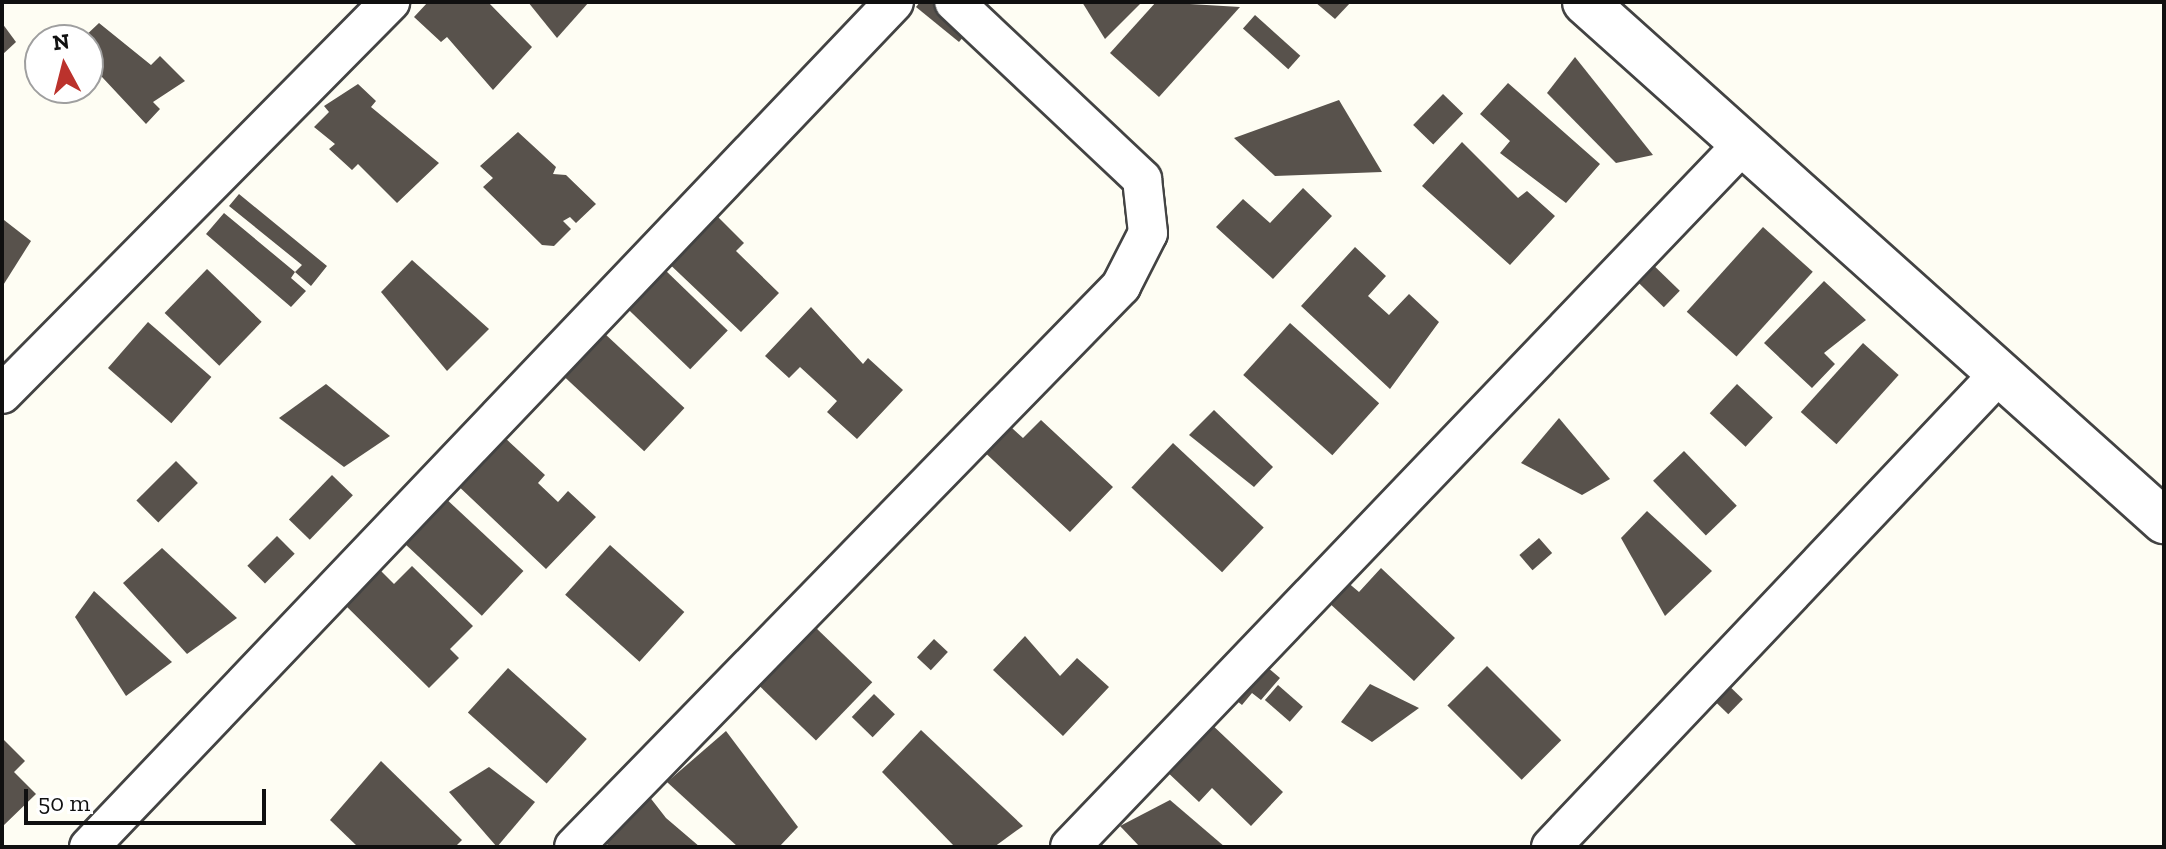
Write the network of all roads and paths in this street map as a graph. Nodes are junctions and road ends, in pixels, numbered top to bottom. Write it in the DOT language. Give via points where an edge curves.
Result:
graph roads {
  1 [pos="390,2"];
  2 [pos="894,2"];
  3 [pos="954,2"];
  4 [pos="1585,2"];
  5 [pos="1742,145"];
  6 [pos="2000,373"];
  7 [pos="2,394"];
  8 [pos="2164,521"];
  9 [pos="89,847"];
  10 [pos="574,847"];
  11 [pos="1070,847"];
  12 [pos="1551,847"];
  1 -- 7 [label="street"];
  2 -- 9 [label="street"];
  3 -- 10 [label="street" via="1142,179 1148,233 1121,286"];
  4 -- 5 [label="street"];
  5 -- 6 [label="street"];
  5 -- 11 [label="street"];
  6 -- 8 [label="street"];
  6 -- 12 [label="street"];
}
